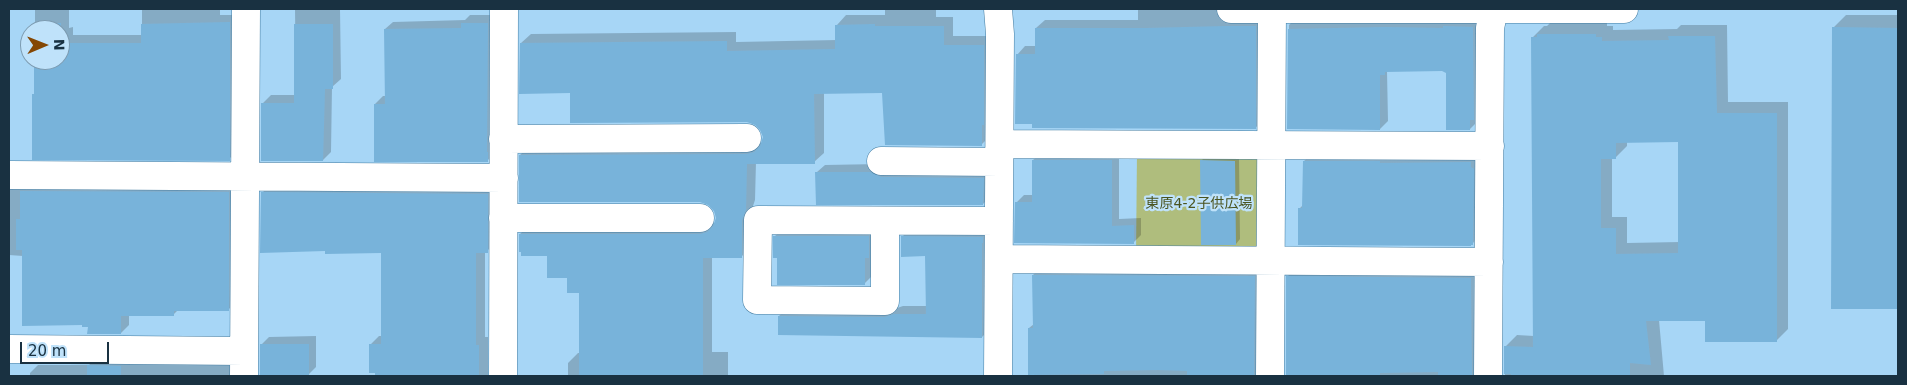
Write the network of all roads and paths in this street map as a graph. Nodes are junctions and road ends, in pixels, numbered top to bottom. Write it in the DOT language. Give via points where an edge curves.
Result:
graph roads {
  1 [pos="246,9"];
  2 [pos="504,9"];
  3 [pos="998,9"];
  4 [pos="1231,9"];
  5 [pos="1272,9"];
  6 [pos="1307,9"];
  7 [pos="1494,9"];
  8 [pos="1624,9"];
  9 [pos="747,138"];
  10 [pos="504,139"];
  11 [pos="1271,145"];
  12 [pos="1490,146"];
  13 [pos="999,152"];
  14 [pos="881,161"];
  15 [pos="9,175"];
  16 [pos="245,176"];
  17 [pos="504,178"];
  18 [pos="503,218"];
  19 [pos="700,218"];
  20 [pos="885,221"];
  21 [pos="999,221"];
  22 [pos="999,259"];
  23 [pos="1271,260"];
  24 [pos="1489,262"];
  25 [pos="9,349"];
  26 [pos="244,363"];
  27 [pos="503,376"];
  28 [pos="998,376"];
  29 [pos="1270,376"];
  30 [pos="1488,376"];
  1 -- 16 [label="street"];
  2 -- 10 [label="street"];
  3 -- 13 [label="street"];
  4 -- 5 [label="street"];
  5 -- 6 [label="street"];
  5 -- 11 [label="street"];
  6 -- 7 [label="street"];
  7 -- 8 [label="street"];
  7 -- 12 [label="street" via="1490,28"];
  9 -- 10 [label="street"];
  10 -- 17 [label="street"];
  11 -- 12 [label="street"];
  11 -- 13 [label="street"];
  11 -- 23 [label="street"];
  12 -- 24 [label="street"];
  13 -- 14 [label="street"];
  13 -- 21 [label="street"];
  15 -- 16 [label="street"];
  16 -- 17 [label="street"];
  16 -- 26 [label="street"];
  17 -- 18 [label="street"];
  18 -- 19 [label="street"];
  18 -- 27 [label="street"];
  20 -- 20 [label="street" via="885,300 757,300 758,220"];
  20 -- 21 [label="street"];
  21 -- 22 [label="street"];
  22 -- 23 [label="street"];
  22 -- 28 [label="street"];
  23 -- 24 [label="street"];
  23 -- 29 [label="street"];
  24 -- 30 [label="street"];
  25 -- 26 [label="street"];
}
